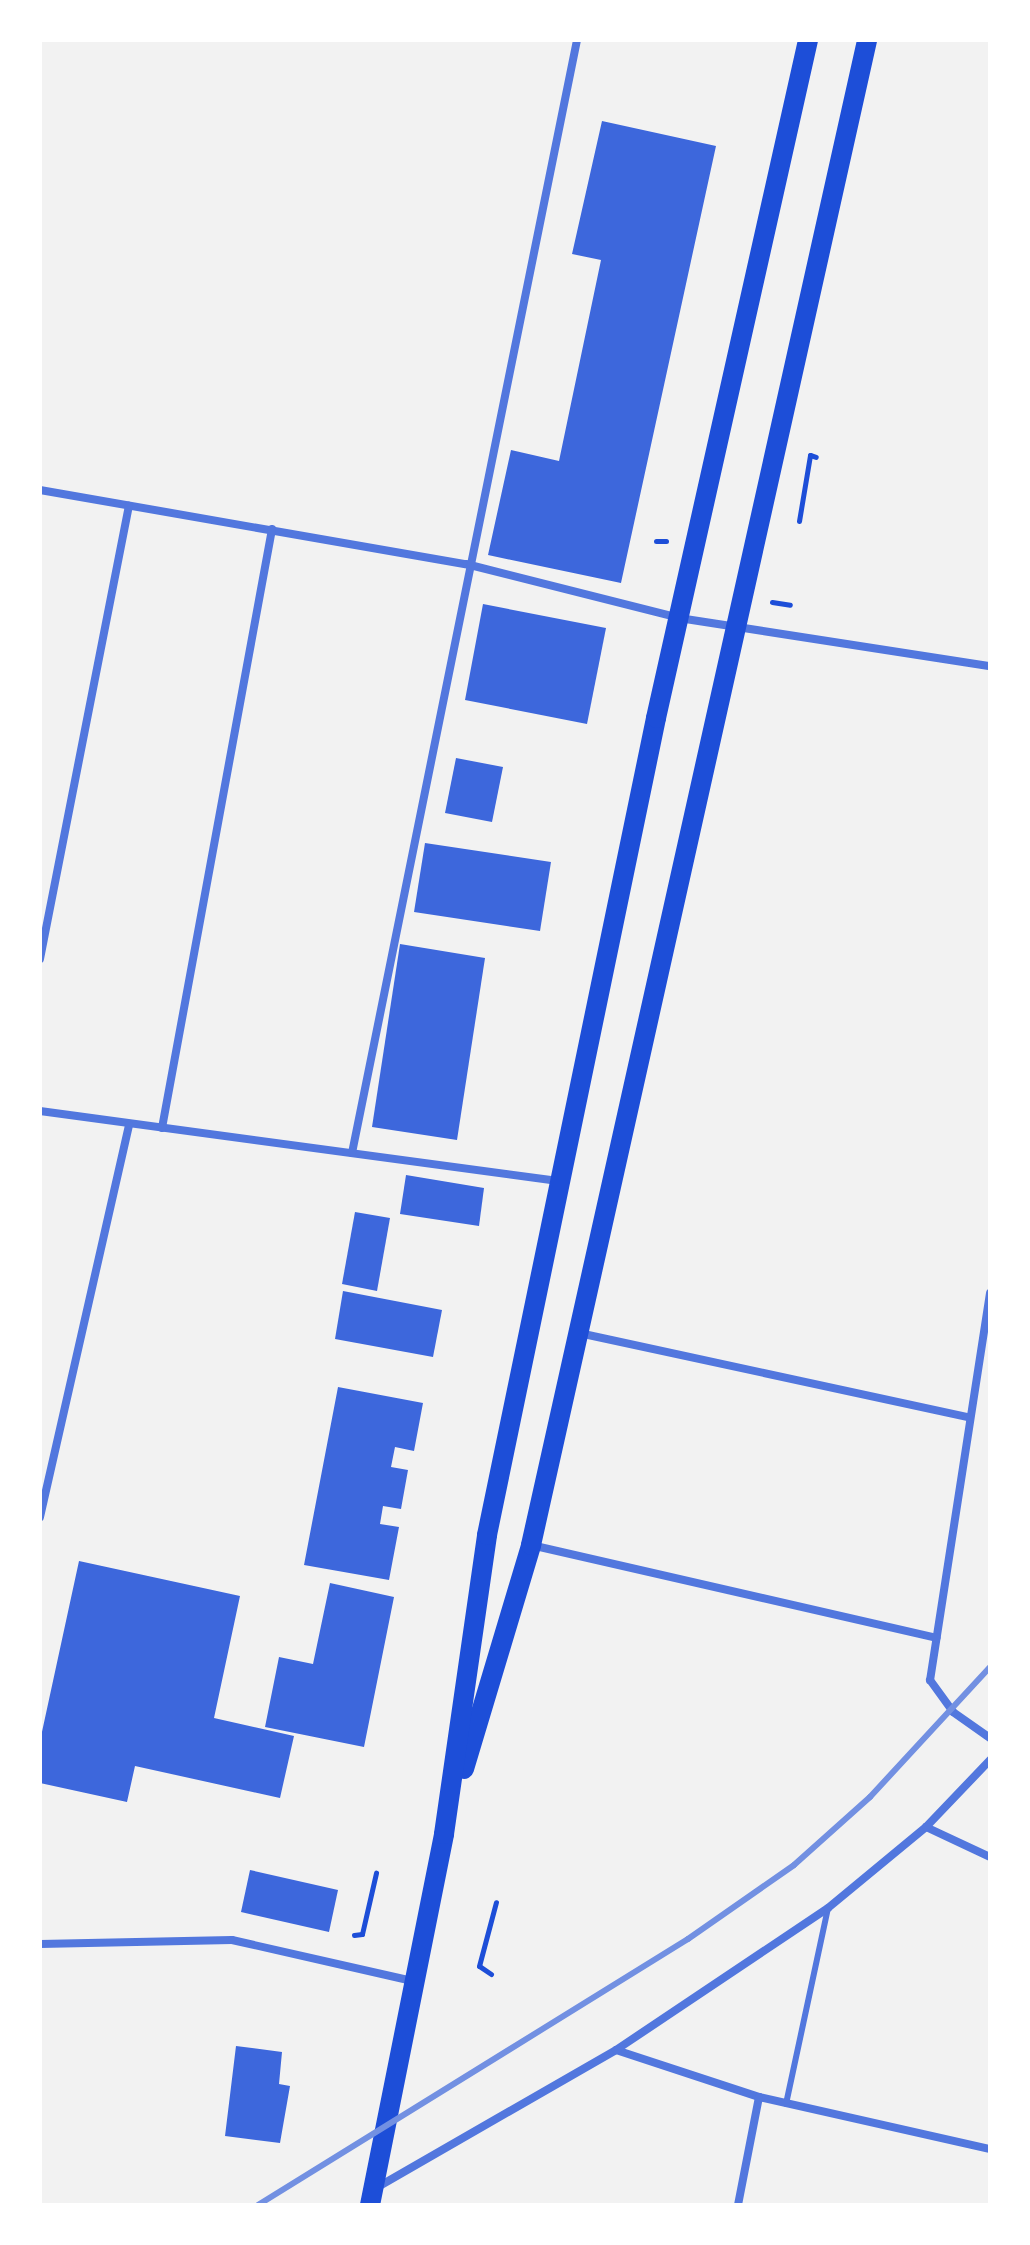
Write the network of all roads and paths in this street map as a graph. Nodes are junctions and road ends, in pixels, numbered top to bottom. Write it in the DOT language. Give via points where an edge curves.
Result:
graph roads {
  1 [pos="577,40"];
  2 [pos="808,40"];
  3 [pos="867,40"];
  4 [pos="813,456"];
  5 [pos="40,490"];
  6 [pos="129,506"];
  7 [pos="799,521"];
  8 [pos="272,529"];
  9 [pos="656,541"];
  10 [pos="666,542"];
  11 [pos="466,564"];
  12 [pos="679,618"];
  13 [pos="736,626"];
  14 [pos="990,666"];
  15 [pos="40,959"];
  16 [pos="40,1111"];
  17 [pos="129,1125"];
  18 [pos="162,1128"];
  19 [pos="352,1153"];
  20 [pos="563,1182"];
  21 [pos="990,1293"];
  22 [pos="578,1332"];
  23 [pos="969,1417"];
  24 [pos="40,1517"];
  25 [pos="531,1545"];
  26 [pos="936,1638"];
  27 [pos="990,1738"];
  28 [pos="990,1760"];
  29 [pos="926,1827"];
  30 [pos="444,1834"];
  31 [pos="990,1857"];
  32 [pos="376,1873"];
  33 [pos="496,1902"];
  34 [pos="828,1908"];
  35 [pos="354,1935"];
  36 [pos="40,1944"];
  37 [pos="491,1974"];
  38 [pos="412,1981"];
  39 [pos="616,2050"];
  40 [pos="759,2097"];
  41 [pos="785,2104"];
  42 [pos="990,2149"];
  43 [pos="371,2198"];
  44 [pos="738,2205"];
  1 -- 11 [label="street"];
  2 -- 12 [label="main road"];
  3 -- 13 [label="main road"];
  4 -- 7 [label="path"];
  5 -- 6 [label="street"];
  6 -- 8 [label="street"];
  6 -- 15 [label="street"];
  8 -- 11 [label="street"];
  8 -- 18 [label="street"];
  9 -- 10 [label="path"];
  11 -- 12 [label="street"];
  11 -- 19 [label="street"];
  12 -- 13 [label="street"];
  12 -- 20 [label="main road"];
  13 -- 14 [label="street"];
  13 -- 22 [label="main road"];
  16 -- 17 [label="street"];
  17 -- 18 [label="street"];
  17 -- 24 [label="street"];
  18 -- 19 [label="street"];
  19 -- 20 [label="street"];
  20 -- 30 [label="main road" via="487,1535"];
  21 -- 23 [label="street"];
  22 -- 23 [label="street"];
  22 -- 25 [label="main road"];
  23 -- 26 [label="street"];
  25 -- 26 [label="street"];
  25 -- 30 [label="main road"];
  26 -- 27 [label="street" via="930,1680 940,1699"];
  28 -- 29 [label="street"];
  29 -- 31 [label="street"];
  29 -- 34 [label="street"];
  30 -- 38 [label="main road"];
  32 -- 35 [label="path" via="362,1934"];
  33 -- 37 [label="path" via="479,1966"];
  34 -- 39 [label="street"];
  34 -- 41 [label="lane"];
  36 -- 38 [label="street" via="232,1940"];
  38 -- 43 [label="main road"];
  39 -- 40 [label="street"];
  39 -- 43 [label="street"];
  40 -- 41 [label="street"];
  40 -- 44 [label="street"];
  41 -- 42 [label="street"];
}
